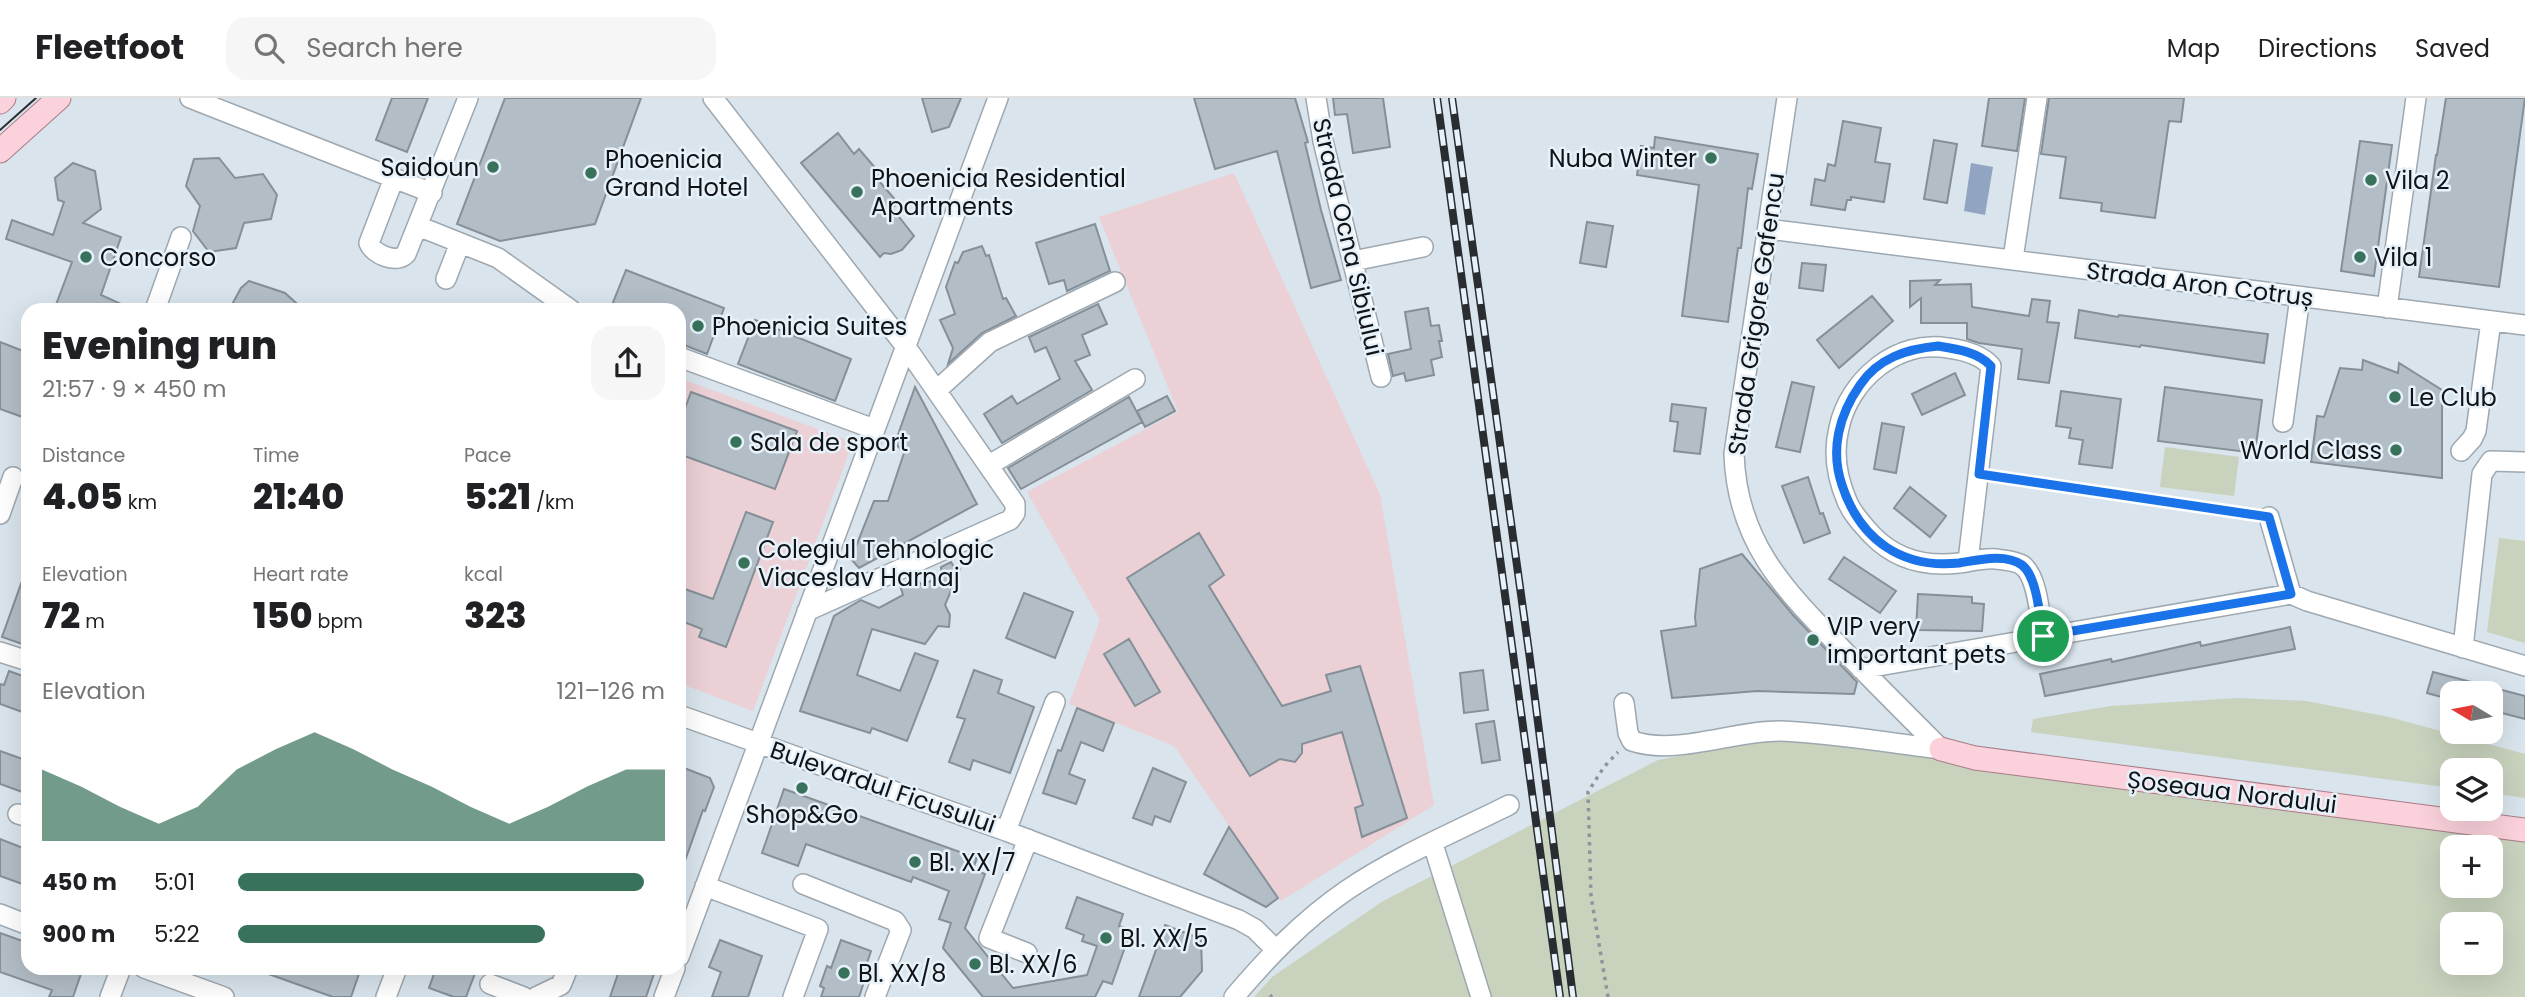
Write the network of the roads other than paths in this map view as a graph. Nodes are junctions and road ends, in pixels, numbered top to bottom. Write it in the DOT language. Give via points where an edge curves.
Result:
graph roads {
  1 [pos="4,98"];
  2 [pos="59,98"];
  3 [pos="190,98"];
  4 [pos="468,98"];
  5 [pos="713,98"];
  6 [pos="998,98"];
  7 [pos="1316,98"];
  8 [pos="1787,98"];
  9 [pos="2037,98"];
  10 [pos="2416,98"];
  11 [pos="0,102"];
  12 [pos="0,151"];
  13 [pos="394,178"];
  14 [pos="432,193"];
  15 [pos="418,226"];
  16 [pos="1768,229"];
  17 [pos="181,237"];
  18 [pos="460,243"];
  19 [pos="1423,247"];
  20 [pos="2013,259"];
  21 [pos="1353,261"];
  22 [pos="446,279"];
  23 [pos="1115,282"];
  24 [pos="2300,297"];
  25 [pos="157,303"];
  26 [pos="561,303"];
  27 [pos="2387,308"];
  28 [pos="2491,321"];
  29 [pos="2525,325"];
  30 [pos="906,347"];
  31 [pos="686,360"];
  32 [pos="1381,377"];
  33 [pos="1135,379"];
  34 [pos="937,390"];
  35 [pos="2283,422"];
  36 [pos="874,429"];
  37 [pos="2461,451"];
  38 [pos="2525,462"];
  39 [pos="989,466"];
  40 [pos="14,477"];
  41 [pos="0,514"];
  42 [pos="2269,517"];
  43 [pos="1968,561"];
  44 [pos="2291,594"];
  45 [pos="807,611"];
  46 [pos="2043,636"];
  47 [pos="2463,648"];
  48 [pos="0,652"];
  49 [pos="21,659"];
  50 [pos="2525,666"];
  51 [pos="1861,669"];
  52 [pos="1055,702"];
  53 [pos="1624,703"];
  54 [pos="686,717"];
  55 [pos="758,743"];
  56 [pos="1941,749"];
  57 [pos="1509,805"];
  58 [pos="2525,830"];
  59 [pos="1006,831"];
  60 [pos="1028,839"];
  61 [pos="1433,844"];
  62 [pos="803,884"];
  63 [pos="705,886"];
  64 [pos="0,914"];
  65 [pos="21,922"];
  66 [pos="686,935"];
  67 [pos="1275,949"];
  68 [pos="1027,953"];
  69 [pos="118,975"];
  70 [pos="163,975"];
  71 [pos="394,975"];
  72 [pos="565,975"];
  73 [pos="672,975"];
  74 [pos="490,984"];
  75 [pos="110,997"];
  76 [pos="224,997"];
  77 [pos="386,997"];
  78 [pos="524,997"];
  79 [pos="536,997"];
  80 [pos="664,997"];
  81 [pos="793,997"];
  82 [pos="875,997"];
  83 [pos="1234,997"];
  84 [pos="1481,997"];
  1 -- 11 [label="main road"];
  2 -- 12 [label="main road"];
  3 -- 13 [label="street"];
  4 -- 14 [label="street"];
  5 -- 30 [label="street"];
  6 -- 30 [label="street"];
  7 -- 21 [label="street, Strada Ocna Sibiului"];
  8 -- 16 [label="street, Strada Grigore Gafencu"];
  9 -- 20 [label="street"];
  10 -- 27 [label="street"];
  13 -- 14 [label="street"];
  13 -- 15 [label="street" via="371,248 397,260 403,258"];
  14 -- 15 [label="street"];
  15 -- 18 [label="street"];
  16 -- 20 [label="street, Strada Aron Cotruș"];
  16 -- 51 [label="street, Strada Grigore Gafencu" via="1734,454 1735,484 1746,521 1767,563 1789,594"];
  17 -- 25 [label="street"];
  18 -- 22 [label="street"];
  18 -- 26 [label="street" via="498,258"];
  19 -- 21 [label="street"];
  20 -- 24 [label="street, Strada Aron Cotruș"];
  21 -- 32 [label="street, Strada Ocna Sibiului"];
  23 -- 34 [label="street" via="990,342"];
  24 -- 27 [label="street, Strada Aron Cotruș"];
  24 -- 35 [label="street"];
  27 -- 28 [label="street, Strada Aron Cotruș"];
  28 -- 29 [label="street, Strada Aron Cotruș"];
  28 -- 37 [label="street" via="2476,431"];
  30 -- 34 [label="street"];
  30 -- 36 [label="street"];
  31 -- 36 [label="street"];
  33 -- 39 [label="street"];
  34 -- 39 [label="street"];
  36 -- 45 [label="street"];
  38 -- 47 [label="street" via="2491,461 2482,474"];
  39 -- 45 [label="street" via="1016,504 1010,520"];
  40 -- 41 [label="street"];
  42 -- 44 [label="street"];
  43 -- 43 [label="street" via="1930,564 1905,559 1882,545 1848,503 1838,476 1839,426 1861,382 1880,364 1917,348 1957,349 1991,366"];
  43 -- 46 [label="street" via="1986,558 2022,565 2033,579"];
  44 -- 46 [label="street"];
  44 -- 47 [label="street"];
  45 -- 55 [label="street"];
  46 -- 51 [label="street"];
  47 -- 50 [label="street"];
  48 -- 49 [label="street"];
  51 -- 56 [label="street, Strada Grigore Gafencu"];
  52 -- 59 [label="street"];
  53 -- 56 [label="street" via="1628,733 1632,741 1644,746 1779,731"];
  54 -- 55 [label="street, Bulevardul Ficusului"];
  55 -- 59 [label="street, Bulevardul Ficusului"];
  55 -- 63 [label="street"];
  56 -- 58 [label="main road, Șoseaua Nordului" via="1975,758"];
  57 -- 61 [label="street"];
  59 -- 60 [label="street, Bulevardul Ficusului"];
  60 -- 67 [label="street, Bulevardul Ficusului" via="1238,920"];
  60 -- 68 [label="street" via="989,938"];
  61 -- 67 [label="street" via="1344,891"];
  61 -- 84 [label="street"];
  62 -- 82 [label="street" via="899,926"];
  63 -- 66 [label="street"];
  63 -- 81 [label="street" via="818,929"];
  64 -- 65 [label="street"];
  67 -- 83 [label="street"];
  69 -- 75 [label="street"];
  70 -- 76 [label="street"];
  71 -- 77 [label="street"];
  72 -- 79 [label="street" via="561,985"];
  73 -- 80 [label="street"];
  74 -- 78 [label="street"];
}
